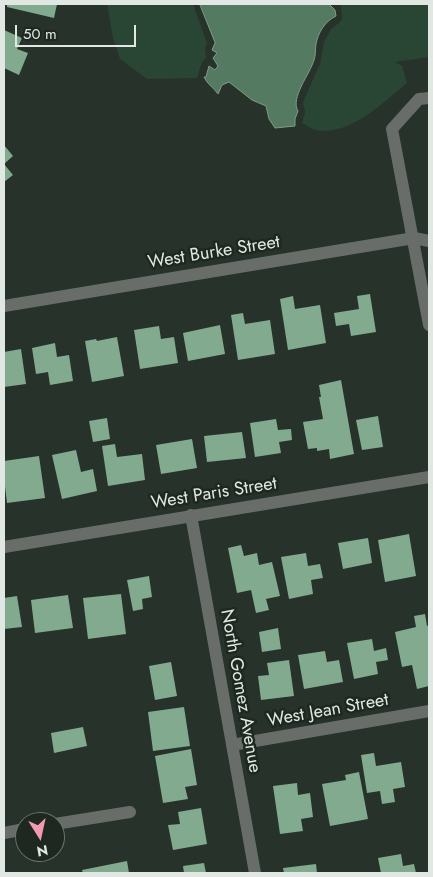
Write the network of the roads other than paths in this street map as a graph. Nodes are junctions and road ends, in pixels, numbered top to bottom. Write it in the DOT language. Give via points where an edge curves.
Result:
graph roads {
  1 [pos="429,98"];
  2 [pos="414,238"];
  3 [pos="429,241"];
  4 [pos="4,306"];
  5 [pos="429,325"];
  6 [pos="429,477"];
  7 [pos="191,515"];
  8 [pos="4,547"];
  9 [pos="429,711"];
  10 [pos="232,745"];
  11 [pos="130,812"];
  12 [pos="65,822"];
  13 [pos="254,873"];
  1 -- 2 [label="street" via="419,99 392,129"];
  2 -- 3 [label="street, West Burke Street"];
  2 -- 4 [label="street, West Burke Street"];
  2 -- 5 [label="street"];
  6 -- 7 [label="street, West Paris Street"];
  7 -- 8 [label="street, West Paris Street"];
  7 -- 10 [label="street, North Gomez Avenue"];
  9 -- 10 [label="street, West Jean Street"];
  10 -- 13 [label="street, North Gomez Avenue"];
  11 -- 12 [label="street"];
}
